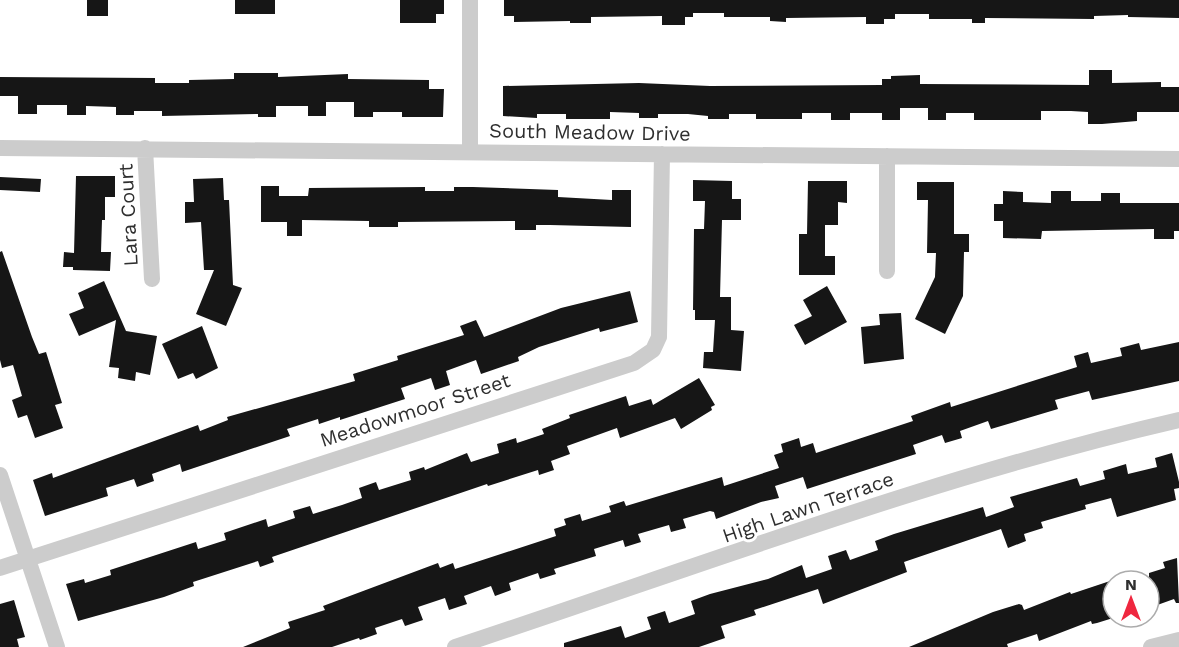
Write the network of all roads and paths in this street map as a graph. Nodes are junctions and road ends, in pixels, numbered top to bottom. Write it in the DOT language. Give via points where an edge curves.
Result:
graph roads {
  1 [pos="471,0"];
  2 [pos="0,148"];
  3 [pos="145,148"];
  4 [pos="470,151"];
  5 [pos="662,154"];
  6 [pos="887,156"];
  7 [pos="1179,159"];
  8 [pos="887,271"];
  9 [pos="152,279"];
  10 [pos="1179,420"];
  11 [pos="0,475"];
  12 [pos="27,558"];
  13 [pos="0,568"];
  14 [pos="1179,640"];
  15 [pos="57,647"];
  16 [pos="454,647"];
  17 [pos="1151,647"];
  1 -- 4 [label="street"];
  2 -- 3 [label="street, South Meadow Drive"];
  3 -- 4 [label="street, South Meadow Drive"];
  3 -- 9 [label="street, Lara Court"];
  4 -- 5 [label="street, South Meadow Drive"];
  5 -- 6 [label="street, South Meadow Drive"];
  5 -- 12 [label="street, Meadowmoor Street" via="659,337 652,350 634,363"];
  6 -- 7 [label="street, South Meadow Drive"];
  6 -- 8 [label="street"];
  10 -- 16 [label="street, High Lawn Terrace" via="1111,435 956,480"];
  11 -- 12 [label="street"];
  12 -- 13 [label="street, Meadowmoor Street"];
  12 -- 15 [label="street"];
  14 -- 17 [label="street"];
}
